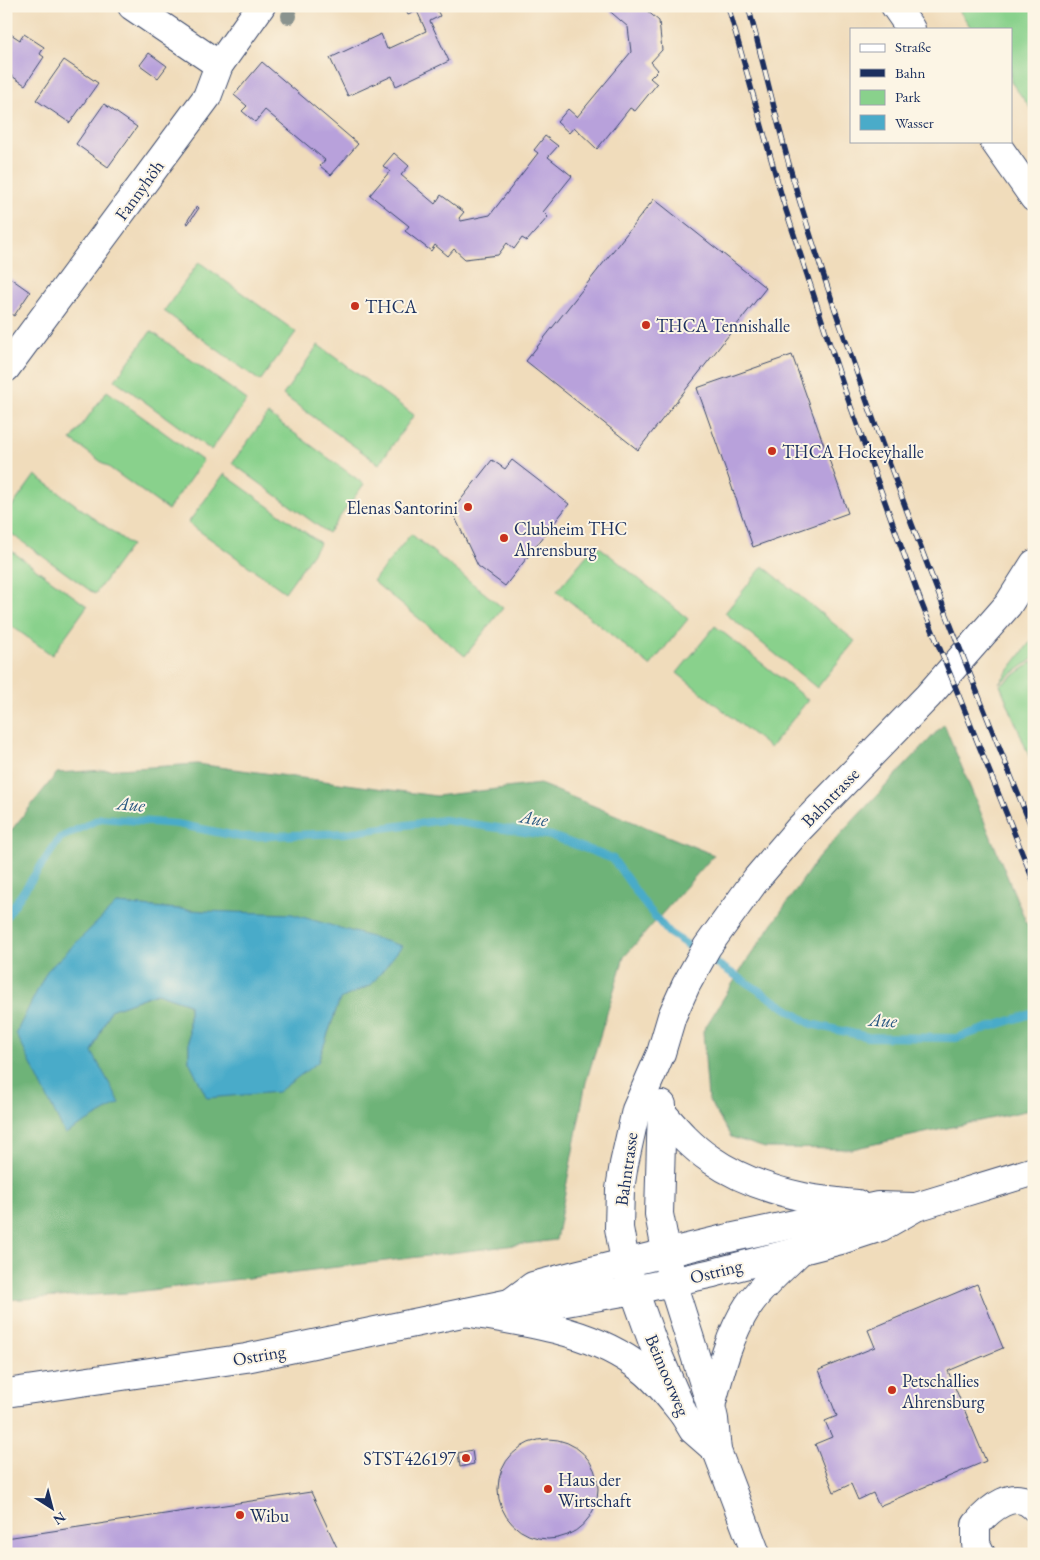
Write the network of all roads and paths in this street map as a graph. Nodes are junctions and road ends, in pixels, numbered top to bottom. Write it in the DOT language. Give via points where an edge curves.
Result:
graph roads {
  1 [pos="132,6"];
  2 [pos="261,6"];
  3 [pos="895,6"];
  4 [pos="910,28"];
  5 [pos="219,66"];
  6 [pos="995,142"];
  7 [pos="1034,198"];
  8 [pos="6,368"];
  9 [pos="1034,564"];
  10 [pos="661,1053"];
  11 [pos="663,1114"];
  12 [pos="1034,1171"];
  13 [pos="878,1206"];
  14 [pos="916,1207"];
  15 [pos="801,1250"];
  16 [pos="666,1254"];
  17 [pos="625,1262"];
  18 [pos="672,1282"];
  19 [pos="634,1290"];
  20 [pos="510,1303"];
  21 [pos="464,1312"];
  22 [pos="6,1393"];
  23 [pos="711,1406"];
  24 [pos="684,1415"];
  25 [pos="717,1451"];
  26 [pos="1034,1508"];
  27 [pos="756,1554"];
  28 [pos="980,1554"];
  1 -- 5 [label="main road"];
  2 -- 5 [label="main road, Fannyhöh"];
  3 -- 4 [label="main road"];
  5 -- 8 [label="main road, Fannyhöh" via="207,97"];
  6 -- 7 [label="main road"];
  9 -- 10 [label="main road, Bahntrasse" via="1008,605 941,682 798,830 757,878 707,947 686,985"];
  10 -- 11 [label="main road, Bahntrasse"];
  10 -- 17 [label="main road, Bahntrasse" via="636,1110 624,1164 620,1228"];
  11 -- 13 [label="main road" via="710,1159 752,1181 804,1197"];
  11 -- 16 [label="main road, Bahntrasse" via="659,1214"];
  12 -- 14 [label="main road, Ostring"];
  13 -- 14 [label="main road, Ostring"];
  13 -- 16 [label="main road, Ostring"];
  14 -- 15 [label="main road, Ostring" via="881,1227"];
  15 -- 18 [label="main road, Ostring"];
  15 -- 23 [label="main road" via="748,1305 724,1361"];
  16 -- 17 [label="main road, Ostring"];
  16 -- 18 [label="main road, Bahntrasse"];
  17 -- 19 [label="main road, Bahntrasse"];
  17 -- 20 [label="main road, Ostring" via="533,1286"];
  18 -- 19 [label="main road, Ostring"];
  18 -- 23 [label="main road, Beimoorweg"];
  19 -- 20 [label="main road, Ostring" via="538,1307"];
  19 -- 24 [label="main road, Beimoorweg"];
  20 -- 21 [label="main road, Ostring"];
  21 -- 22 [label="main road, Ostring" via="246,1358"];
  21 -- 24 [label="main road" via="571,1332 606,1345 644,1370"];
  23 -- 25 [label="main road, Beimoorweg"];
  24 -- 25 [label="main road, Beimoorweg" via="693,1430"];
  25 -- 27 [label="main road, Beimoorweg"];
  26 -- 28 [label="main road" via="1029,1502 1014,1499 988,1511 976,1525 976,1544"];
}
